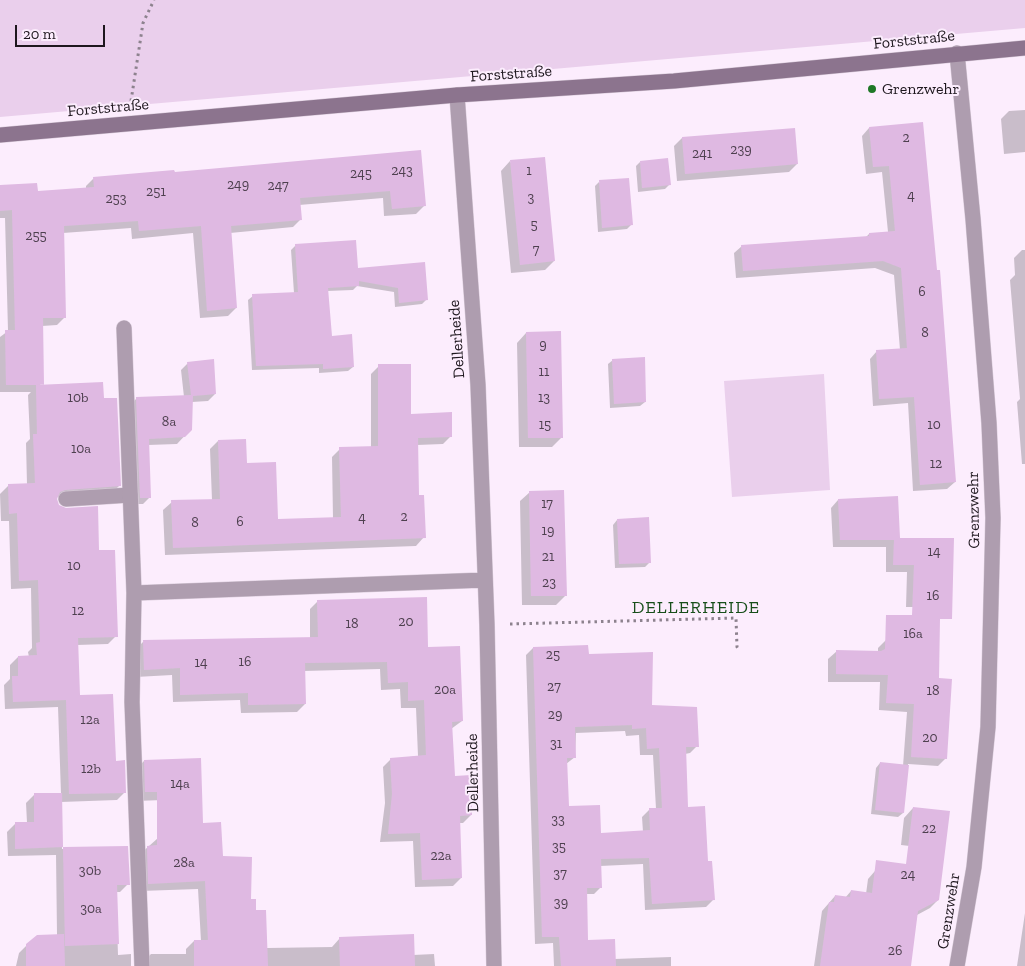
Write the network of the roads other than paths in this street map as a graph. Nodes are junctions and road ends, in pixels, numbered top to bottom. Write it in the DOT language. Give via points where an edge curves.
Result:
graph roads {
  1 [pos="1025,48"];
  2 [pos="957,53"];
  3 [pos="458,95"];
  4 [pos="0,135"];
  5 [pos="124,328"];
  6 [pos="130,495"];
  7 [pos="66,499"];
  8 [pos="486,580"];
  9 [pos="134,594"];
  10 [pos="142,966"];
  11 [pos="494,966"];
  12 [pos="957,966"];
  1 -- 2 [label="street, Forststraße"];
  2 -- 3 [label="street, Forststraße" via="674,81"];
  2 -- 12 [label="street, Grenzwehr" via="976,248 993,518 988,727 974,867"];
  3 -- 4 [label="street, Forststraße"];
  3 -- 8 [label="street, Dellerheide" via="478,385"];
  5 -- 6 [label="street"];
  6 -- 7 [label="street"];
  6 -- 9 [label="street"];
  8 -- 9 [label="street"];
  8 -- 11 [label="street, Dellerheide"];
  9 -- 10 [label="street" via="132,702"];
}
